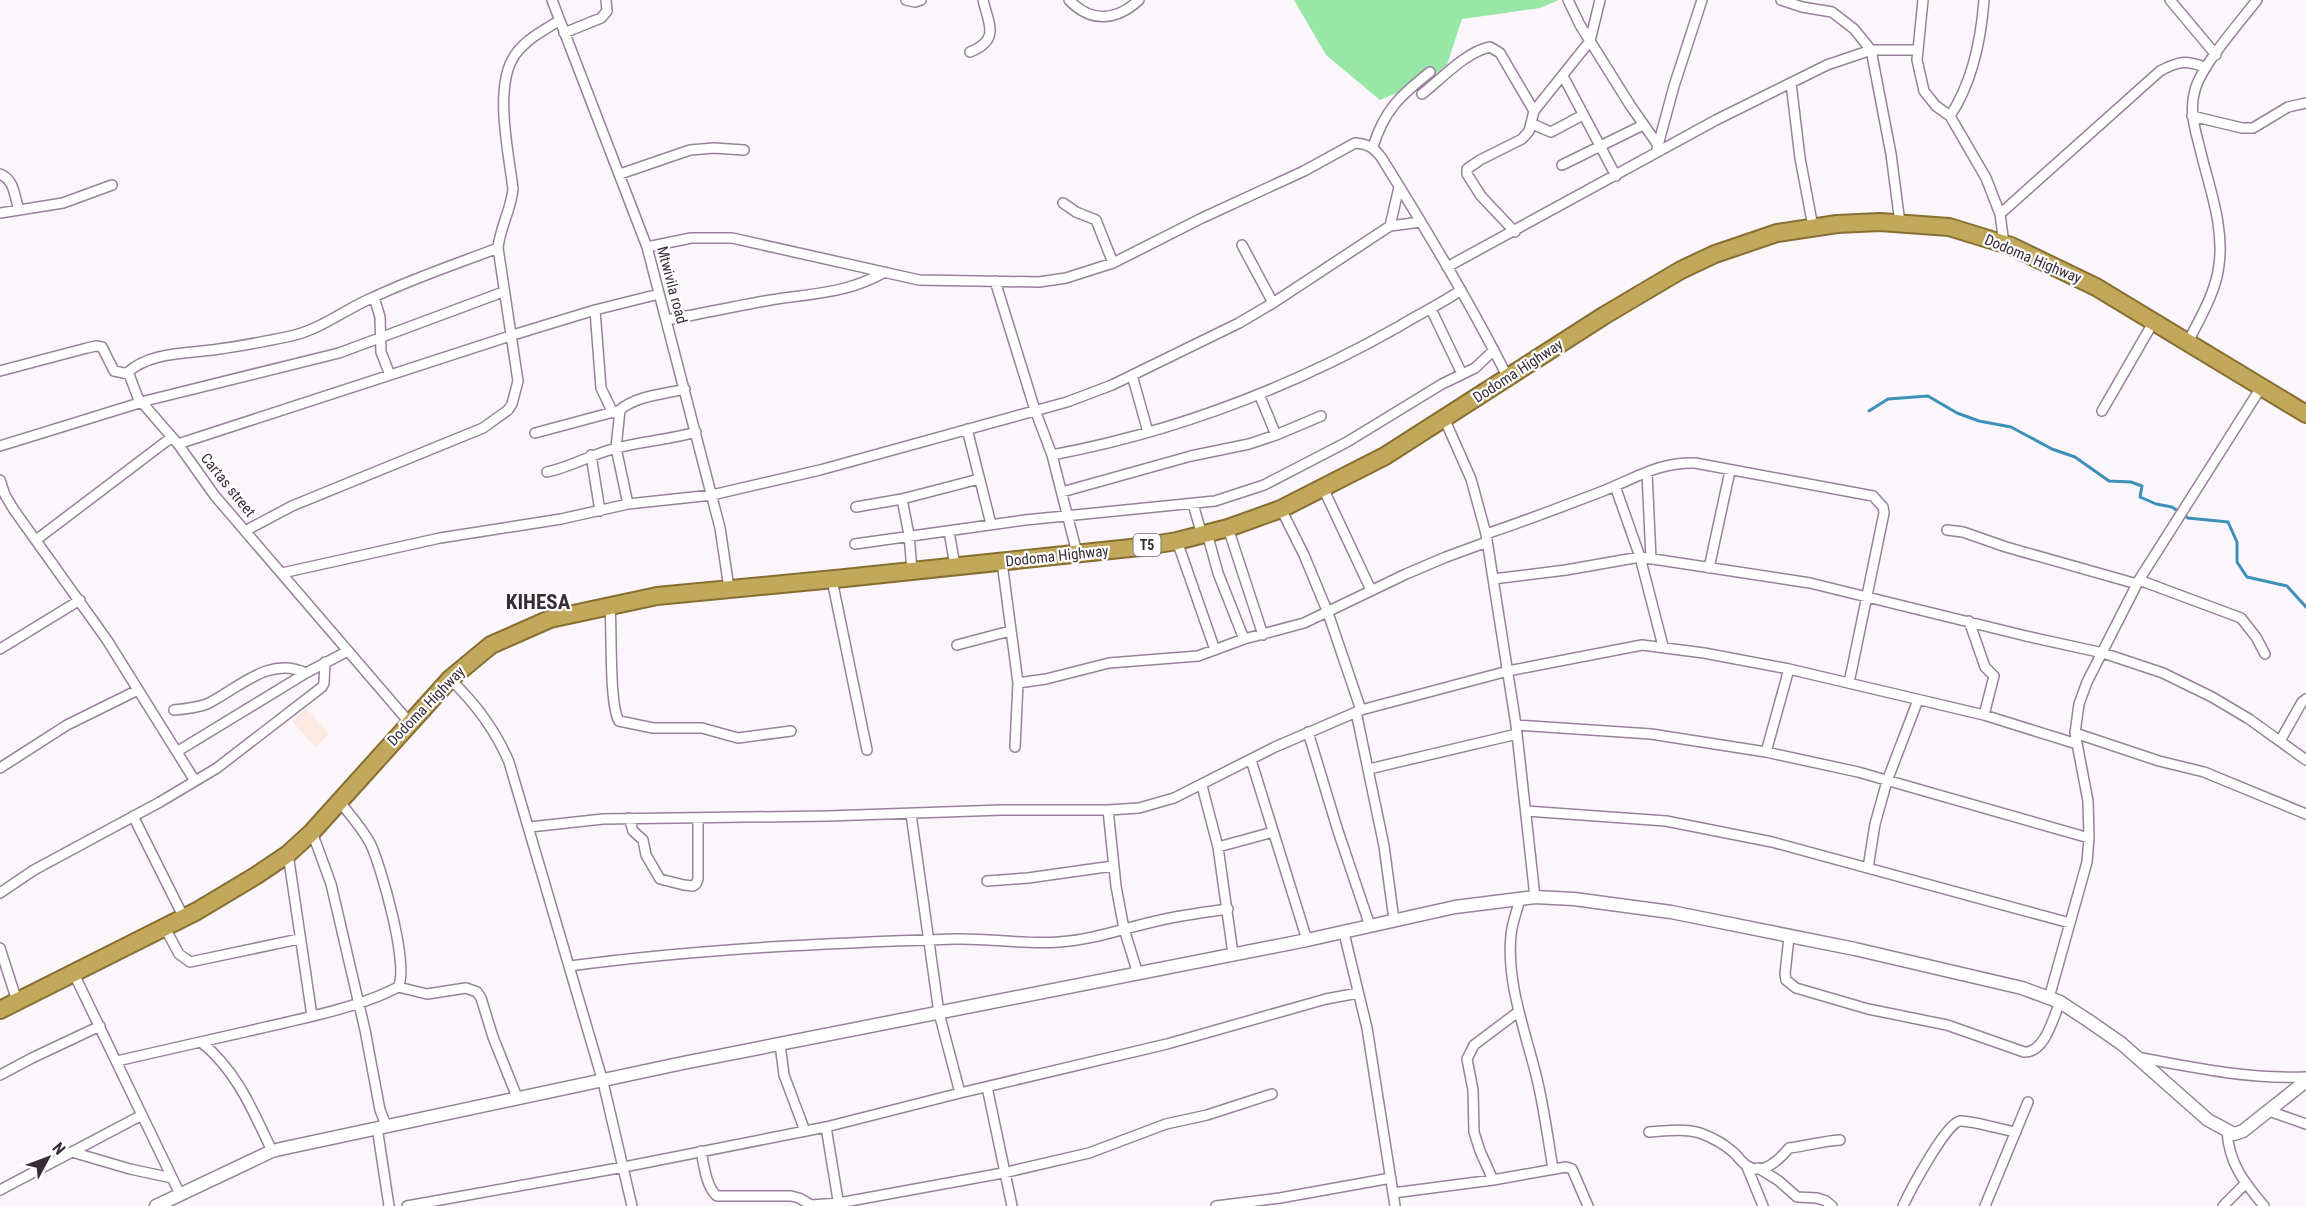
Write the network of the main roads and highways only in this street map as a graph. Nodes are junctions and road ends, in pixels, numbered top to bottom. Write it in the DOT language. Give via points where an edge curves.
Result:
graph roads {
  1 [pos="2306,414"];
  2 [pos="0,1010"];
  1 -- 2 [label="highway, Dodoma Highway / T5" via="2086,282 2004,244 1949,227 1900,224 1837,224 1777,233 1714,254 1681,270 1385,456 1281,509 1228,528 1177,541 1002,562 657,596 522,630 491,645 450,679 288,854 184,918"];
}
